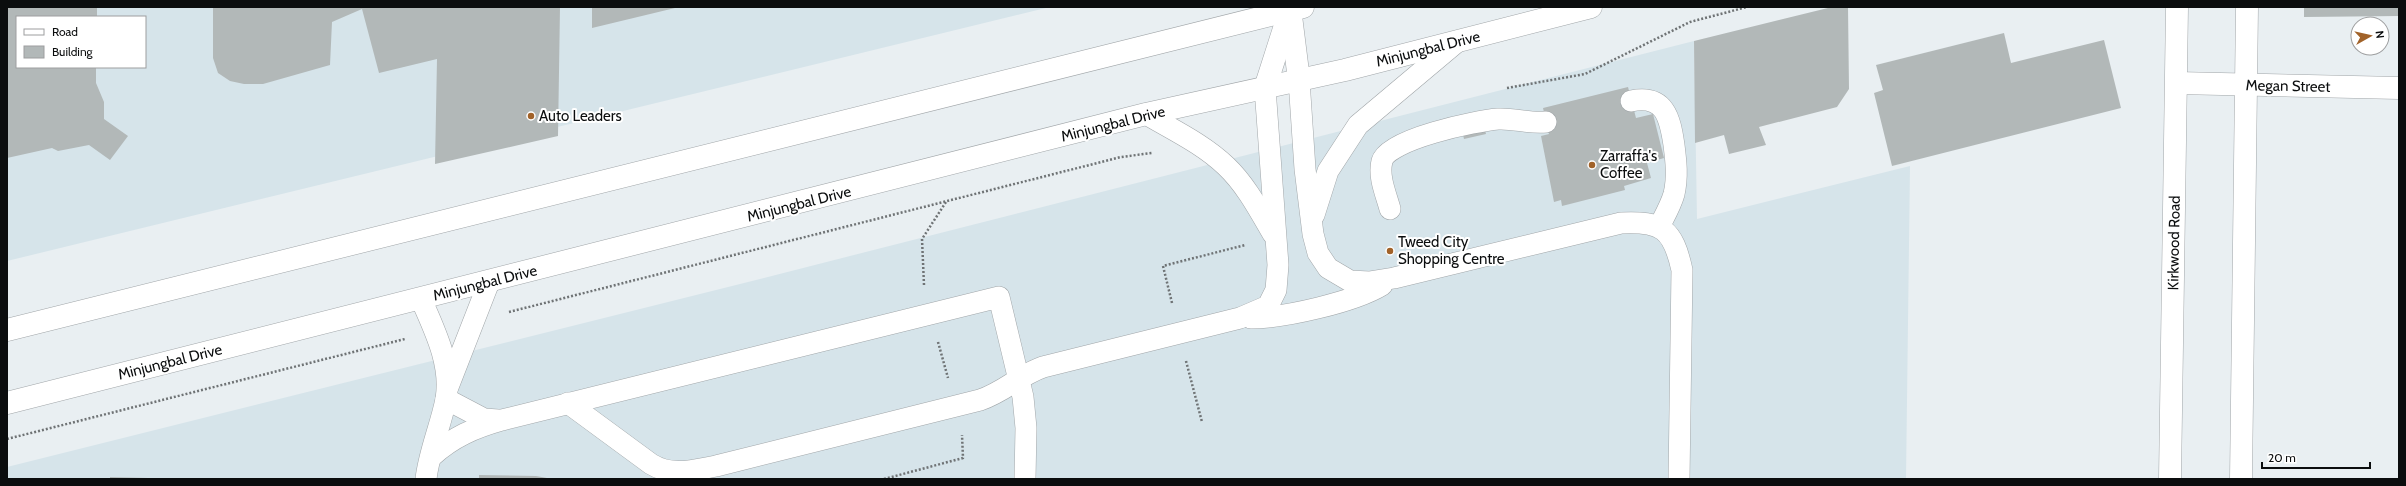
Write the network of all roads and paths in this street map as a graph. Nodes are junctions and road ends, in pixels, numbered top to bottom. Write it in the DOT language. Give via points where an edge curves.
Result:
graph roads {
  1 [pos="1591,7"];
  2 [pos="1747,7"];
  3 [pos="2177,7"];
  4 [pos="2247,7"];
  5 [pos="1294,8"];
  6 [pos="1458,41"];
  7 [pos="1299,80"];
  8 [pos="2177,83"];
  9 [pos="2247,85"];
  10 [pos="1265,88"];
  11 [pos="1504,88"];
  12 [pos="2399,88"];
  13 [pos="1631,101"];
  14 [pos="1146,114"];
  15 [pos="1546,122"];
  16 [pos="1156,153"];
  17 [pos="946,202"];
  18 [pos="1390,209"];
  19 [pos="1312,222"];
  20 [pos="1659,227"];
  21 [pos="1276,239"];
  22 [pos="1250,244"];
  23 [pos="1394,278"];
  24 [pos="489,282"];
  25 [pos="422,298"];
  26 [pos="930,315"];
  27 [pos="1240,318"];
  28 [pos="475,321"];
  29 [pos="7,330"];
  30 [pos="434,331"];
  31 [pos="1180,334"];
  32 [pos="1019,380"];
  33 [pos="446,395"];
  34 [pos="7,403"];
  35 [pos="568,403"];
  36 [pos="956,406"];
  37 [pos="502,420"];
  38 [pos="1202,422"];
  39 [pos="7,439"];
  40 [pos="432,456"];
  41 [pos="426,479"];
  42 [pos="884,479"];
  43 [pos="1025,479"];
  44 [pos="1679,479"];
  45 [pos="2170,479"];
  46 [pos="2241,479"];
  1 -- 6 [label="main road, Minjungbal Drive"];
  2 -- 11 [label="path" via="1690,22 1586,74"];
  3 -- 8 [label="main road, Kirkwood Road"];
  4 -- 9 [label="main road"];
  5 -- 7 [label="main road"];
  5 -- 10 [label="main road"];
  5 -- 29 [label="main road"];
  6 -- 7 [label="main road, Minjungbal Drive"];
  6 -- 19 [label="lane" via="1358,125 1328,171"];
  7 -- 10 [label="main road, Minjungbal Drive"];
  7 -- 19 [label="lane"];
  8 -- 9 [label="main road, Megan Street"];
  8 -- 45 [label="main road, Kirkwood Road"];
  9 -- 12 [label="main road, Megan Street"];
  9 -- 46 [label="main road"];
  10 -- 14 [label="main road, Minjungbal Drive"];
  10 -- 21 [label="lane"];
  13 -- 20 [label="lane" via="1644,100 1658,104 1666,111 1671,127 1677,177 1672,200"];
  14 -- 21 [label="lane" via="1198,145 1225,165 1252,198"];
  14 -- 24 [label="main road, Minjungbal Drive"];
  15 -- 18 [label="lane" via="1491,120 1433,133 1395,147 1385,156 1381,171"];
  16 -- 17 [label="path" via="1122,157"];
  17 -- 26 [label="path" via="921,242 924,295"];
  17 -- 28 [label="path"];
  19 -- 23 [label="lane" via="1318,253 1335,274 1358,282"];
  20 -- 23 [label="lane" via="1641,222 1609,225"];
  20 -- 44 [label="lane" via="1675,247 1682,270"];
  21 -- 27 [label="lane" via="1278,271 1273,300 1264,309"];
  22 -- 31 [label="path" via="1163,266"];
  23 -- 27 [label="lane" via="1371,292 1304,310 1268,318"];
  24 -- 25 [label="main road, Minjungbal Drive"];
  24 -- 28 [label="lane"];
  25 -- 30 [label="lane"];
  25 -- 34 [label="main road, Minjungbal Drive"];
  26 -- 32 [label="lane" via="999,298"];
  26 -- 35 [label="lane"];
  26 -- 36 [label="path"];
  27 -- 31 [label="lane"];
  28 -- 33 [label="lane"];
  30 -- 33 [label="lane" via="446,370"];
  30 -- 39 [label="path"];
  31 -- 32 [label="lane" via="1043,367"];
  31 -- 38 [label="path"];
  32 -- 36 [label="lane" via="991,396"];
  32 -- 43 [label="lane" via="1026,428"];
  33 -- 37 [label="lane" via="484,418"];
  33 -- 40 [label="lane"];
  35 -- 36 [label="lane" via="651,464 662,470 677,472 716,466"];
  35 -- 37 [label="lane"];
  36 -- 42 [label="path" via="962,426 963,458"];
  37 -- 40 [label="lane" via="470,430 447,442"];
  40 -- 41 [label="lane"];
}
